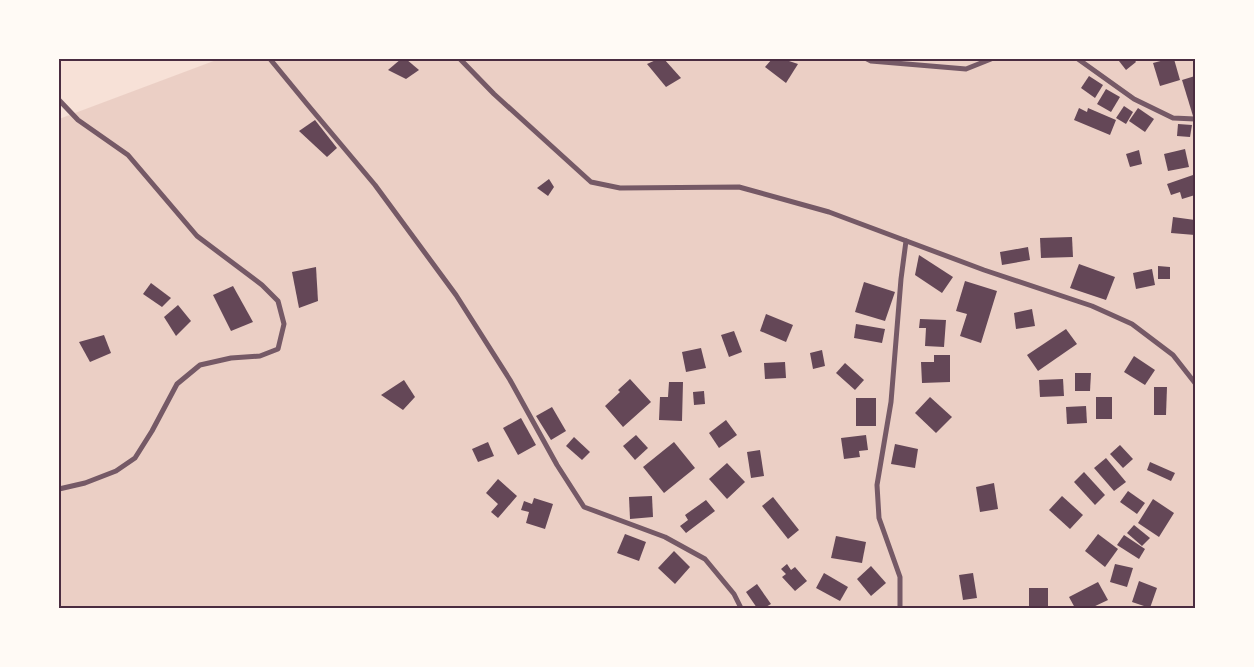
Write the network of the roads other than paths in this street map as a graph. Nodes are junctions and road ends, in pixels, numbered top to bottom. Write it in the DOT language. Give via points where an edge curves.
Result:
graph roads {
  1 [pos="270,59"];
  2 [pos="460,59"];
  3 [pos="868,59"];
  4 [pos="991,59"];
  5 [pos="1078,59"];
  6 [pos="59,100"];
  7 [pos="1195,119"];
  8 [pos="906,241"];
  9 [pos="1195,383"];
  10 [pos="59,489"];
  11 [pos="741,608"];
  12 [pos="900,608"];
  1 -- 11 [label="street" via="376,185 456,295 584,507 665,537 705,559 734,594"];
  2 -- 8 [label="street" via="592,182 620,188 739,187 828,212"];
  3 -- 4 [label="street" via="966,69"];
  5 -- 7 [label="street" via="1134,99 1173,118"];
  6 -- 10 [label="street" via="78,120 128,155 197,236 262,285 278,301 284,324 278,349 260,356 200,365 177,384 135,458 116,471"];
  8 -- 9 [label="street" via="1092,306 1132,324 1173,355"];
  8 -- 12 [label="street" via="891,402 877,484 879,518 900,577"];
}
